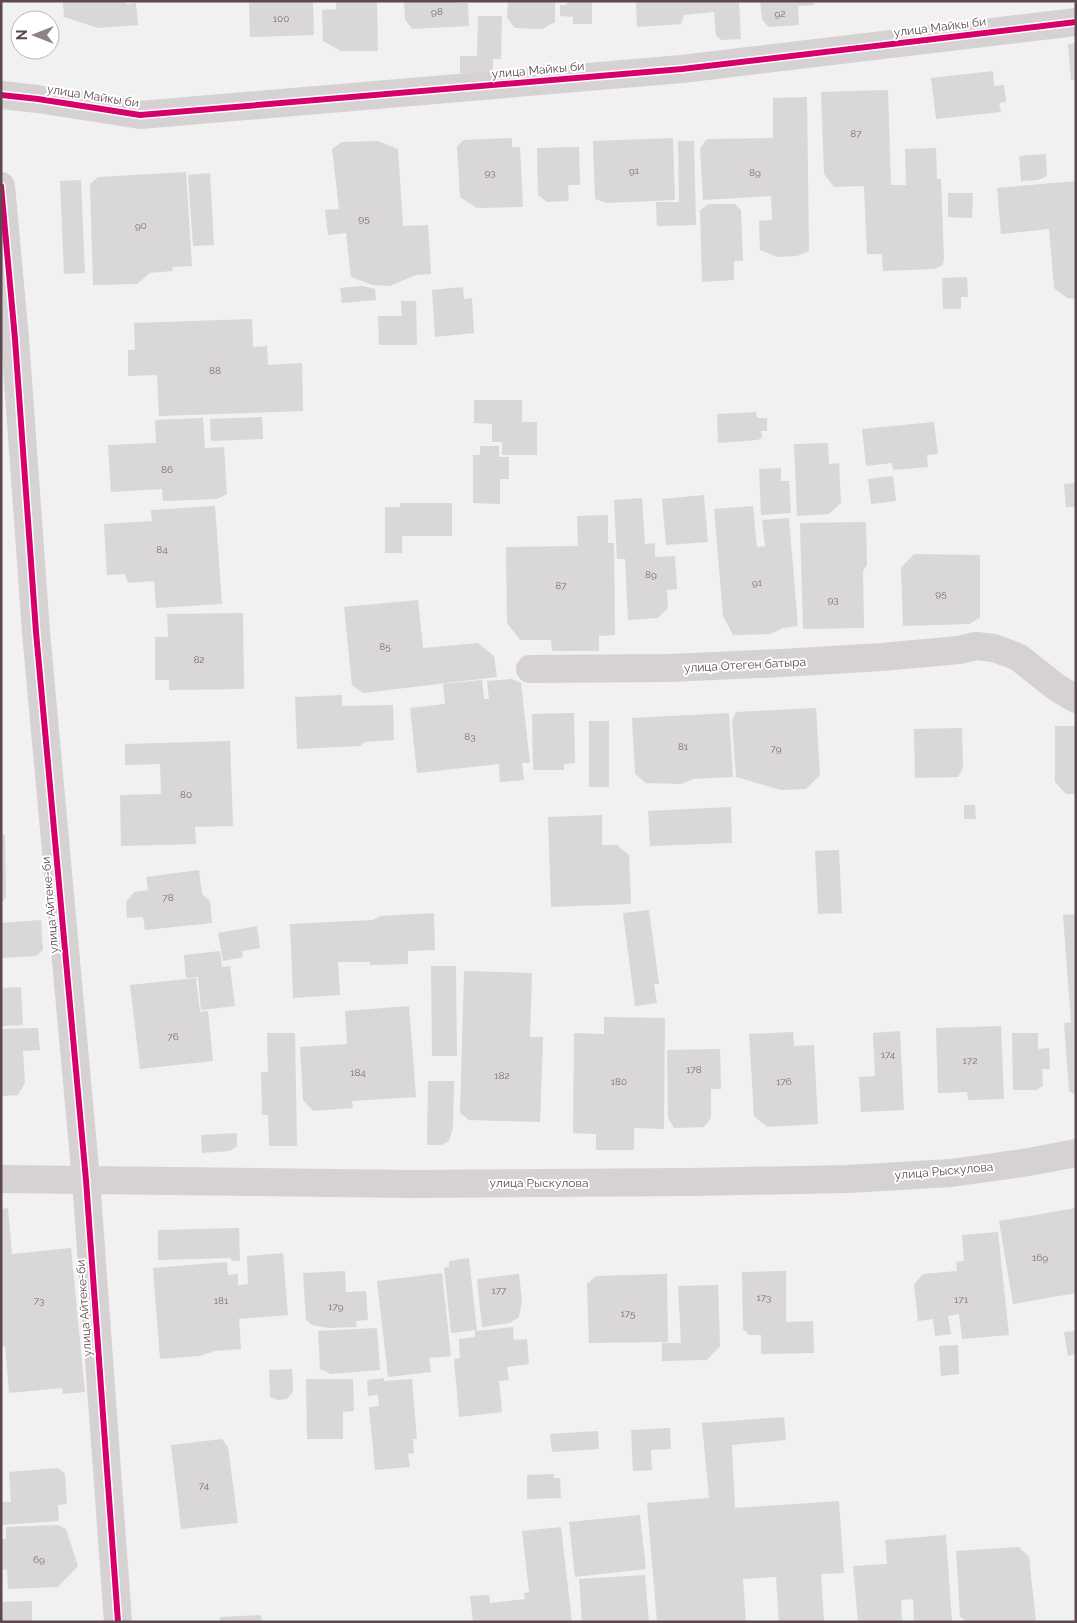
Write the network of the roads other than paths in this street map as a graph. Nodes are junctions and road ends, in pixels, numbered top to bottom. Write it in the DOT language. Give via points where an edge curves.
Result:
graph roads {
  1 [pos="1076,22"];
  2 [pos="1,95"];
  3 [pos="1,186"];
  4 [pos="530,669"];
  5 [pos="1076,699"];
  6 [pos="1076,1153"];
  7 [pos="1,1179"];
  8 [pos="86,1180"];
  9 [pos="118,1622"];
  1 -- 2 [label="street, улица Майкы би" via="682,69 140,115"];
  3 -- 8 [label="street, улица Айтеке-би" via="36,632"];
  4 -- 5 [label="street, улица Отеген батыра" via="782,663 882,657 976,646 994,648 1018,657"];
  6 -- 8 [label="street, улица Рыскулова" via="951,1172 848,1179 421,1184"];
  7 -- 8 [label="street, улица Рыскулова"];
  8 -- 9 [label="street, улица Айтеке-би"];
}
